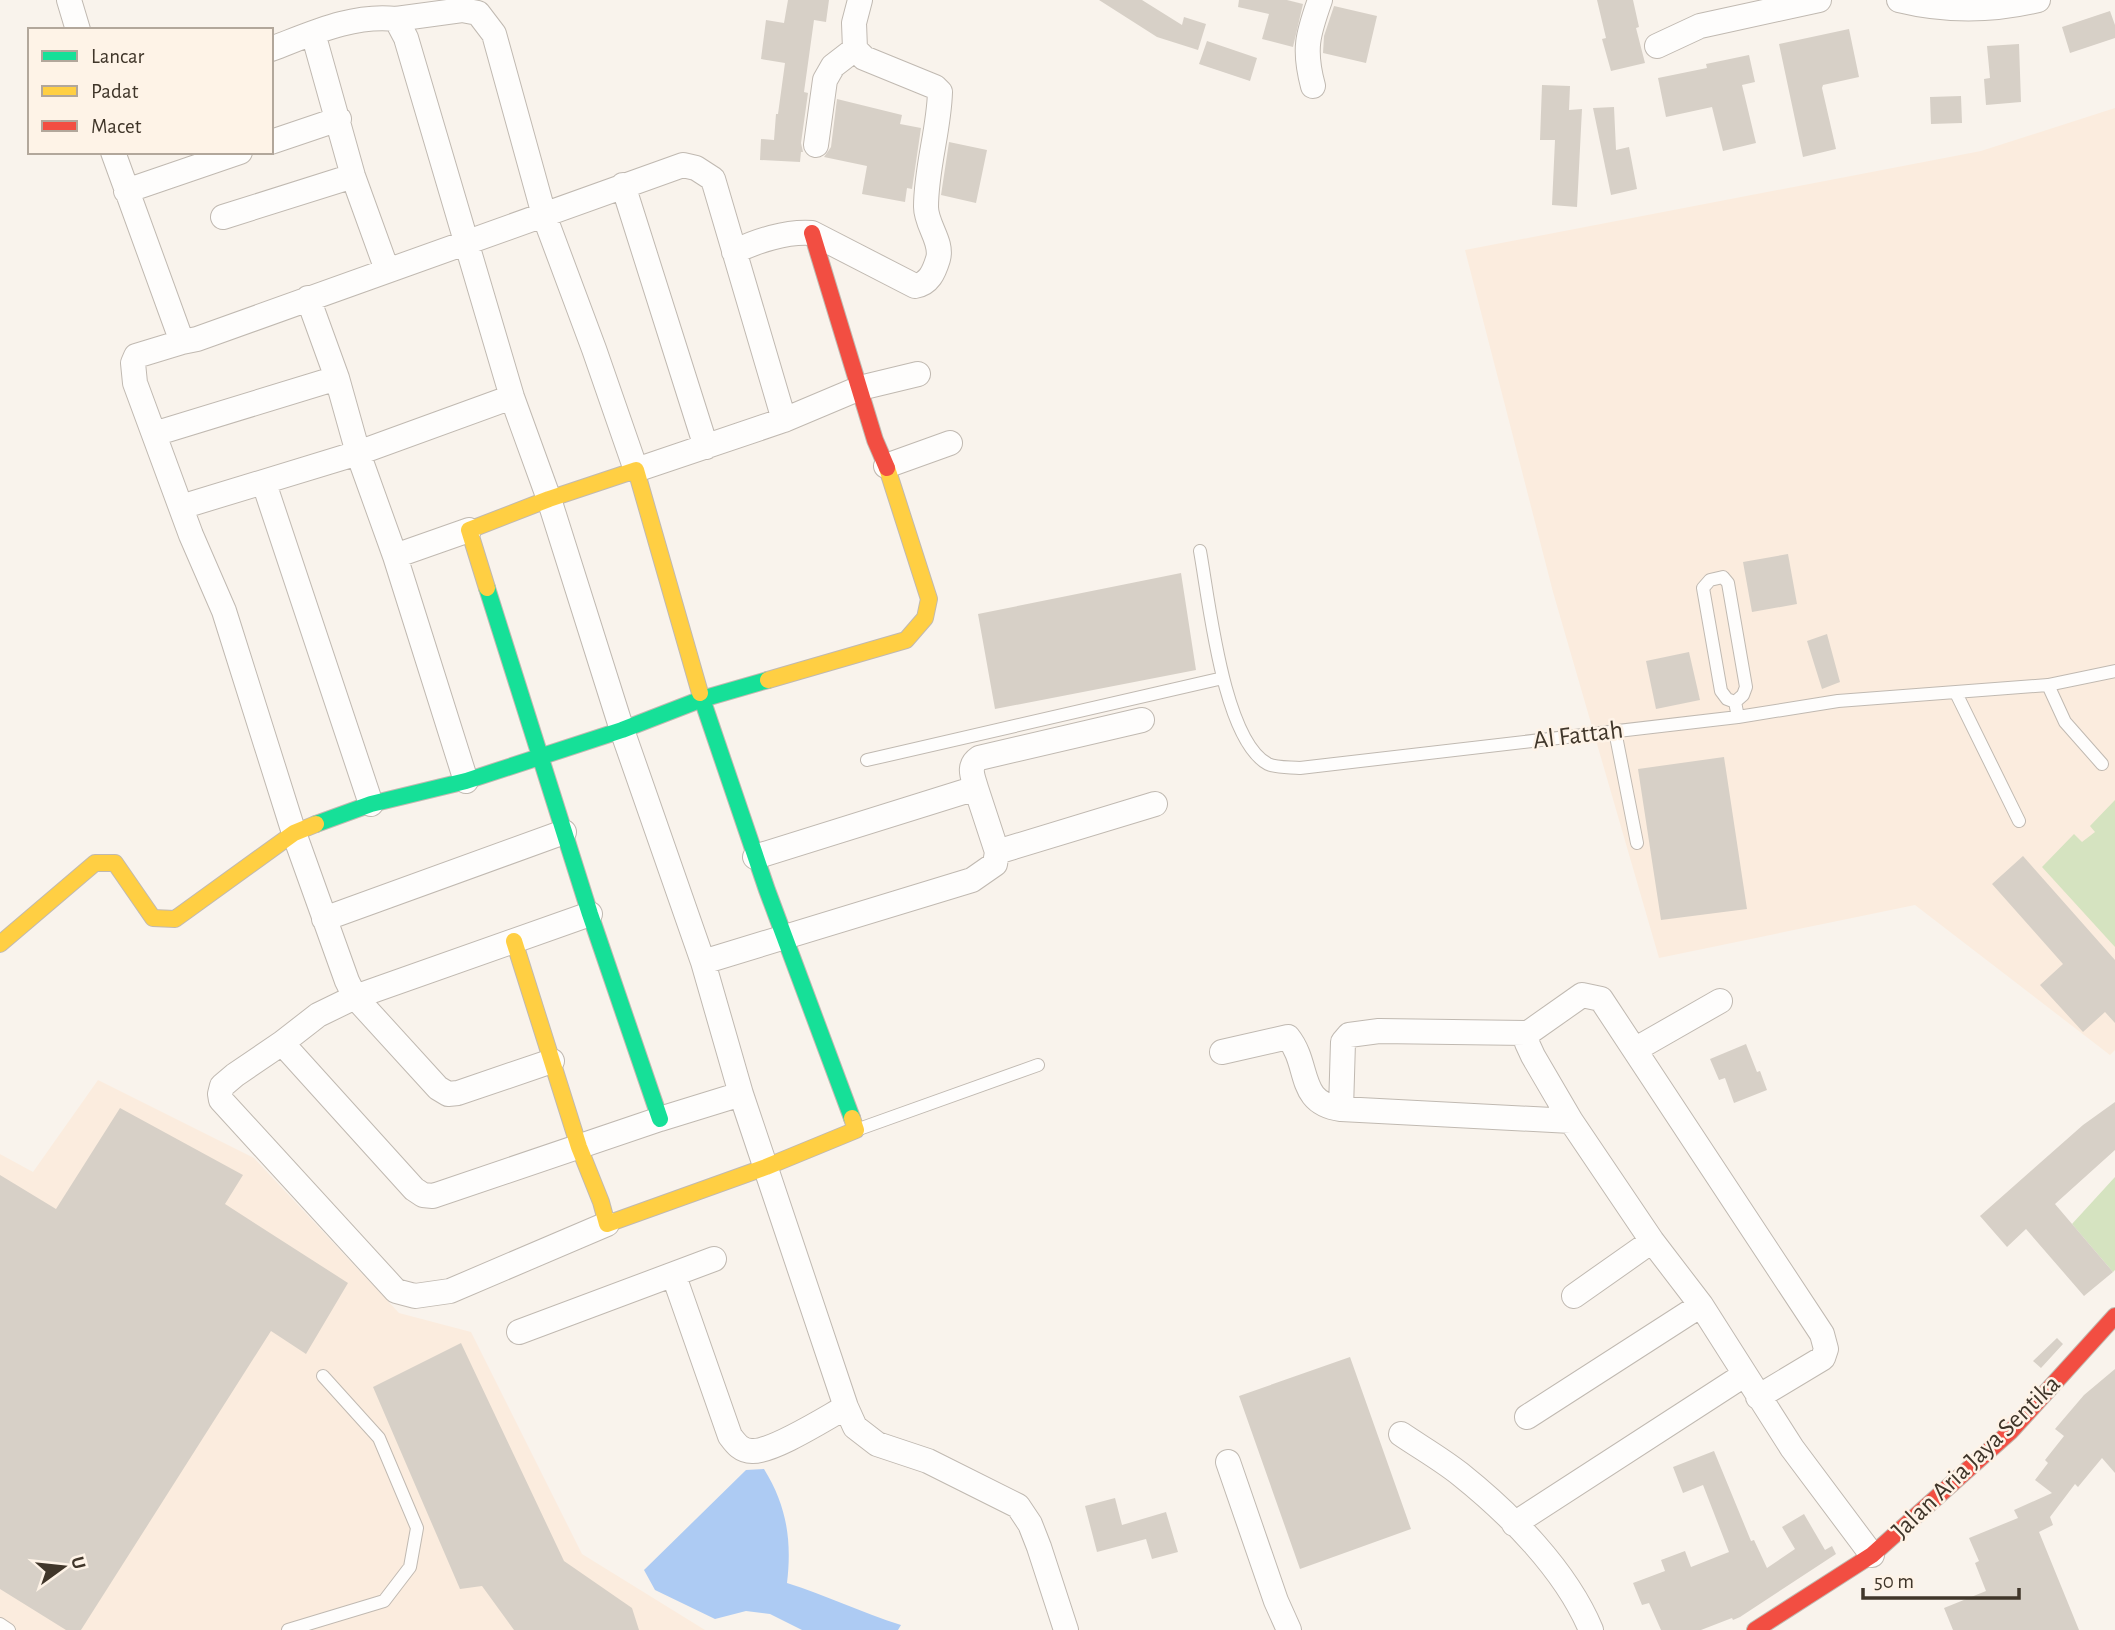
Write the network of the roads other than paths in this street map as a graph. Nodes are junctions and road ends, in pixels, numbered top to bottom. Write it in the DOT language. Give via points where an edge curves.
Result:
graph roads {
  1 [pos="69,0"];
  2 [pos="860,0"];
  3 [pos="1320,0"];
  4 [pos="1819,0"];
  5 [pos="1899,0"];
  6 [pos="2038,0"];
  7 [pos="396,19"];
  8 [pos="77,28"];
  9 [pos="313,33"];
  10 [pos="1657,46"];
  11 [pos="273,48"];
  12 [pos="855,49"];
  13 [pos="1313,86"];
  14 [pos="339,119"];
  15 [pos="273,141"];
  16 [pos="816,145"];
  17 [pos="114,154"];
  18 [pos="234,154"];
  19 [pos="353,176"];
  20 [pos="623,185"];
  21 [pos="126,191"];
  22 [pos="544,215"];
  23 [pos="223,217"];
  24 [pos="812,233"];
  25 [pos="468,243"];
  26 [pos="734,252"];
  27 [pos="387,270"];
  28 [pos="308,298"];
  29 [pos="182,341"];
  30 [pos="918,374"];
  31 [pos="337,378"];
  32 [pos="860,388"];
  33 [pos="512,397"];
  34 [pos="784,420"];
  35 [pos="154,434"];
  36 [pos="950,443"];
  37 [pos="706,447"];
  38 [pos="358,453"];
  39 [pos="886,466"];
  40 [pos="636,470"];
  41 [pos="264,483"];
  42 [pos="549,499"];
  43 [pos="181,508"];
  44 [pos="469,530"];
  45 [pos="1200,551"];
  46 [pos="395,556"];
  47 [pos="2115,671"];
  48 [pos="1223,678"];
  49 [pos="2049,685"];
  50 [pos="1956,693"];
  51 [pos="702,699"];
  52 [pos="1735,702"];
  53 [pos="1738,717"];
  54 [pos="1142,720"];
  55 [pos="622,730"];
  56 [pos="1615,731"];
  57 [pos="541,756"];
  58 [pos="867,760"];
  59 [pos="2102,764"];
  60 [pos="466,781"];
  61 [pos="976,788"];
  62 [pos="371,804"];
  63 [pos="1155,804"];
  64 [pos="2020,821"];
  65 [pos="564,832"];
  66 [pos="295,833"];
  67 [pos="1637,843"];
  68 [pos="997,852"];
  69 [pos="755,857"];
  70 [pos="590,914"];
  71 [pos="324,919"];
  72 [pos="785,939"];
  73 [pos="514,941"];
  74 [pos="0,944"];
  75 [pos="703,962"];
  76 [pos="355,997"];
  77 [pos="1720,1001"];
  78 [pos="1528,1033"];
  79 [pos="282,1043"];
  80 [pos="1636,1049"];
  81 [pos="1222,1052"];
  82 [pos="552,1060"];
  83 [pos="1038,1065"];
  84 [pos="741,1094"];
  85 [pos="1341,1109"];
  86 [pos="660,1119"];
  87 [pos="1572,1121"];
  88 [pos="856,1130"];
  89 [pos="579,1147"];
  90 [pos="766,1167"];
  91 [pos="607,1224"];
  92 [pos="1652,1241"];
  93 [pos="715,1259"];
  94 [pos="674,1276"];
  95 [pos="1574,1296"];
  96 [pos="1701,1305"];
  97 [pos="2115,1316"];
  98 [pos="519,1332"];
  99 [pos="1744,1375"];
  100 [pos="323,1376"];
  101 [pos="1758,1397"];
  102 [pos="846,1407"];
  103 [pos="1527,1417"];
  104 [pos="1401,1434"];
  105 [pos="1228,1462"];
  106 [pos="1514,1524"];
  107 [pos="1872,1555"];
  108 [pos="0,1624"];
  109 [pos="9,1630"];
  110 [pos="288,1630"];
  111 [pos="1066,1630"];
  112 [pos="1289,1630"];
  113 [pos="1591,1630"];
  114 [pos="1755,1630"];
  1 -- 8 [label="street"];
  2 -- 12 [label="street" via="854,23"];
  3 -- 13 [label="street" via="1308,40"];
  4 -- 10 [label="street" via="1700,26"];
  5 -- 6 [label="street" via="1978,9"];
  7 -- 9 [label="street" via="379,17"];
  7 -- 22 [label="street" via="462,10 478,13 485,21 494,34"];
  7 -- 25 [label="street" via="406,38"];
  9 -- 11 [label="street"];
  9 -- 14 [label="street"];
  12 -- 16 [label="street" via="833,66 825,80"];
  12 -- 24 [label="street" via="864,58 940,92 926,212 938,258 929,280 915,286"];
  14 -- 15 [label="street"];
  14 -- 19 [label="street"];
  17 -- 21 [label="street"];
  18 -- 21 [label="street"];
  19 -- 23 [label="street"];
  19 -- 27 [label="street"];
  20 -- 22 [label="street"];
  20 -- 26 [label="street" via="683,165 696,167 713,179"];
  20 -- 37 [label="street"];
  21 -- 29 [label="street"];
  22 -- 25 [label="street"];
  22 -- 40 [label="street"];
  24 -- 26 [label="street" via="749,244"];
  24 -- 32 [label="street"];
  25 -- 27 [label="street"];
  25 -- 33 [label="street"];
  26 -- 34 [label="street"];
  27 -- 28 [label="street"];
  28 -- 29 [label="street"];
  28 -- 31 [label="street"];
  29 -- 35 [label="street" via="135,356 135,383"];
  30 -- 32 [label="street"];
  31 -- 35 [label="street"];
  31 -- 38 [label="street"];
  32 -- 34 [label="street"];
  32 -- 39 [label="street"];
  33 -- 38 [label="street"];
  33 -- 42 [label="street"];
  34 -- 37 [label="street"];
  35 -- 43 [label="street"];
  36 -- 39 [label="street"];
  37 -- 40 [label="street"];
  38 -- 41 [label="street"];
  38 -- 46 [label="street"];
  39 -- 51 [label="street" via="929,598 925,618 906,640"];
  40 -- 42 [label="street"];
  40 -- 51 [label="street"];
  41 -- 43 [label="street"];
  41 -- 62 [label="street"];
  42 -- 44 [label="street"];
  42 -- 55 [label="street"];
  43 -- 66 [label="street" via="224,611"];
  44 -- 46 [label="street"];
  44 -- 57 [label="street"];
  45 -- 48 [label="lane, Al Fattah"];
  46 -- 60 [label="street"];
  47 -- 49 [label="lane, Al Fattah"];
  48 -- 56 [label="lane, Al Fattah" via="1233,715 1250,749 1269,765 1300,768"];
  48 -- 58 [label="lane"];
  49 -- 50 [label="lane, Al Fattah"];
  49 -- 59 [label="lane" via="2065,722"];
  50 -- 53 [label="lane, Al Fattah" via="1838,701"];
  50 -- 64 [label="lane"];
  51 -- 55 [label="street"];
  51 -- 69 [label="street"];
  52 -- 52 [label="lane" via="1721,691 1703,590 1710,580 1723,577 1728,583 1746,687"];
  52 -- 53 [label="lane"];
  53 -- 56 [label="lane, Al Fattah"];
  54 -- 61 [label="street" via="979,758 971,769"];
  55 -- 57 [label="street"];
  55 -- 75 [label="street"];
  56 -- 67 [label="lane"];
  57 -- 60 [label="street"];
  57 -- 65 [label="street"];
  60 -- 62 [label="street"];
  61 -- 68 [label="street"];
  61 -- 69 [label="street"];
  62 -- 66 [label="street"];
  63 -- 68 [label="street"];
  65 -- 70 [label="street"];
  65 -- 71 [label="street"];
  66 -- 71 [label="street"];
  66 -- 74 [label="street" via="175,919 153,918 115,863 95,863"];
  68 -- 72 [label="street" via="995,864 972,880"];
  69 -- 72 [label="street"];
  70 -- 73 [label="street"];
  70 -- 86 [label="street"];
  71 -- 76 [label="street"];
  72 -- 75 [label="street"];
  72 -- 88 [label="street"];
  73 -- 76 [label="street"];
  73 -- 82 [label="street"];
  75 -- 84 [label="street"];
  76 -- 79 [label="street" via="318,1015"];
  76 -- 82 [label="street" via="448,1094"];
  77 -- 80 [label="street"];
  78 -- 80 [label="street" via="1582,995 1591,995 1601,999"];
  78 -- 85 [label="street" via="1379,1031 1349,1035 1343,1042"];
  78 -- 87 [label="street" via="1534,1056"];
  79 -- 89 [label="street" via="423,1195 455,1191"];
  79 -- 91 [label="street" via="222,1086 221,1100 396,1292 415,1296 450,1291"];
  80 -- 101 [label="street" via="1822,1334 1823,1358"];
  81 -- 85 [label="street" via="1288,1037 1296,1046 1311,1094 1318,1102"];
  82 -- 89 [label="street"];
  83 -- 88 [label="lane"];
  84 -- 86 [label="street"];
  84 -- 90 [label="street"];
  85 -- 87 [label="street"];
  86 -- 89 [label="street"];
  87 -- 92 [label="street"];
  88 -- 90 [label="street"];
  89 -- 91 [label="street"];
  90 -- 91 [label="street"];
  90 -- 102 [label="street"];
  92 -- 95 [label="street"];
  92 -- 96 [label="street"];
  93 -- 94 [label="street"];
  94 -- 98 [label="street"];
  94 -- 102 [label="street" via="730,1436 739,1447 763,1449"];
  96 -- 99 [label="street"];
  96 -- 103 [label="street"];
  97 -- 107 [label="street, Jalan Aria Jaya Sentika" via="2011,1431"];
  99 -- 101 [label="street"];
  99 -- 106 [label="street"];
  100 -- 110 [label="lane" via="379,1438 417,1528 410,1567 384,1601"];
  101 -- 107 [label="street"];
  102 -- 111 [label="street" via="855,1427 877,1444 928,1461 1018,1506 1030,1524"];
  104 -- 106 [label="street" via="1459,1473"];
  105 -- 112 [label="street"];
  106 -- 113 [label="street" via="1553,1565"];
  107 -- 114 [label="street, Jalan Aria Jaya Sentika"];
  108 -- 109 [label="lane"];
}
